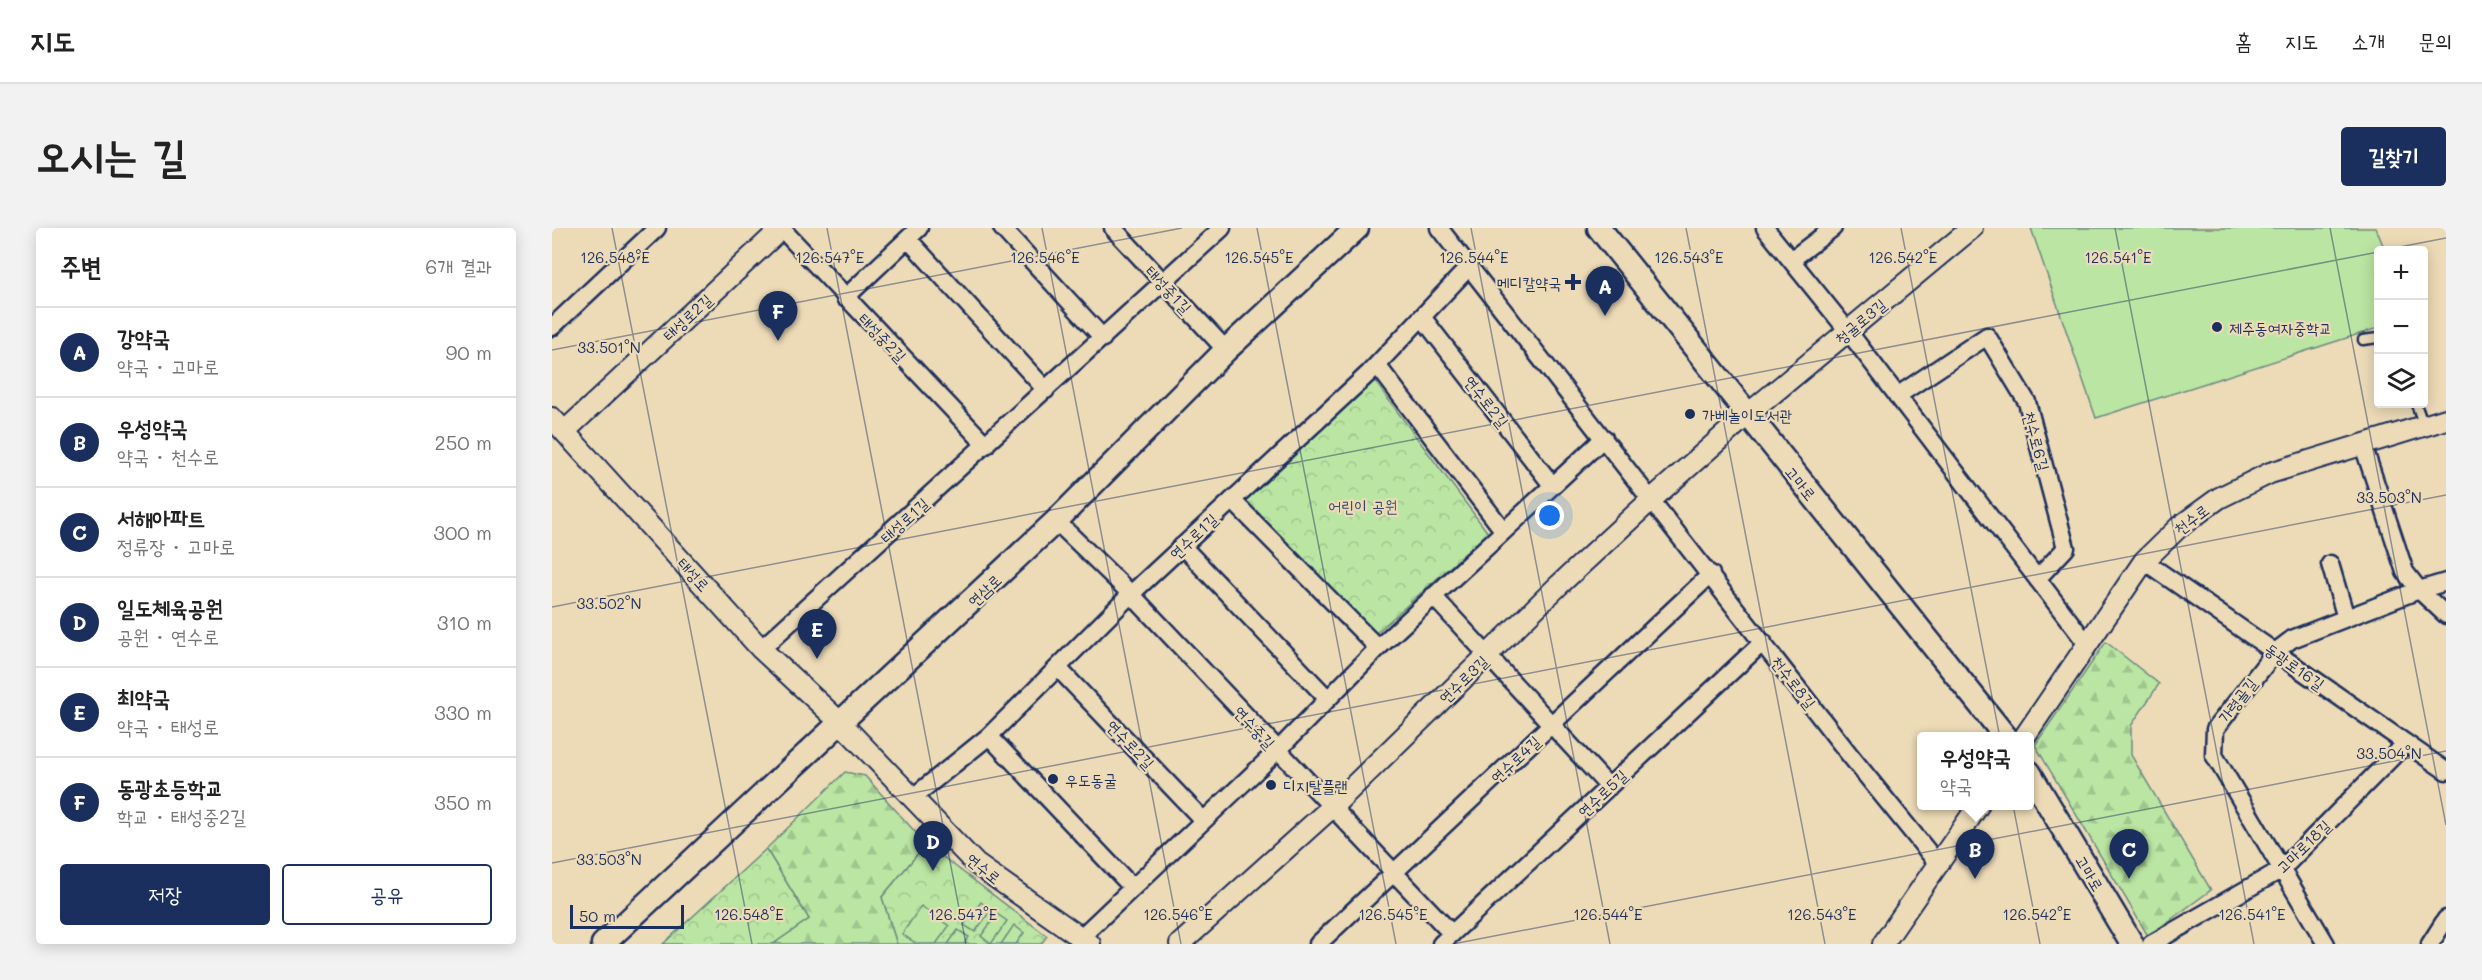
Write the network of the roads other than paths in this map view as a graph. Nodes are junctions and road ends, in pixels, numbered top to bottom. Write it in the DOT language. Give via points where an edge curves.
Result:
graph roads {
  1 [pos="657,228"];
  2 [pos="782,228"];
  3 [pos="1002,228"];
  4 [pos="1113,228"];
  5 [pos="1221,228"];
  6 [pos="1357,228"];
  7 [pos="1439,228"];
  8 [pos="1599,228"];
  9 [pos="1765,228"];
  10 [pos="1833,228"];
  11 [pos="1972,228"];
  12 [pos="913,233"];
  13 [pos="1791,260"];
  14 [pos="1468,268"];
  15 [pos="1163,282"];
  16 [pos="845,298"];
  17 [pos="1422,317"];
  18 [pos="552,327"];
  19 [pos="1848,331"];
  20 [pos="1103,338"];
  21 [pos="2374,339"];
  22 [pos="2363,340"];
  23 [pos="1226,350"];
  24 [pos="1377,365"];
  25 [pos="1046,390"];
  26 [pos="1897,396"];
  27 [pos="2417,408"];
  28 [pos="1747,415"];
  29 [pos="2446,419"];
  30 [pos="559,425"];
  31 [pos="2424,426"];
  32 [pos="1604,438"];
  33 [pos="986,445"];
  34 [pos="2363,445"];
  35 [pos="1552,485"];
  36 [pos="1652,499"];
  37 [pos="1232,500"];
  38 [pos="1056,521"];
  39 [pos="1503,530"];
  40 [pos="1182,546"];
  41 [pos="2144,561"];
  42 [pos="2330,564"];
  43 [pos="1711,574"];
  44 [pos="2037,579"];
  45 [pos="2446,582"];
  46 [pos="2419,590"];
  47 [pos="1131,594"];
  48 [pos="1433,596"];
  49 [pos="2446,615"];
  50 [pos="2346,618"];
  51 [pos="1763,642"];
  52 [pos="2087,644"];
  53 [pos="1378,648"];
  54 [pos="761,649"];
  55 [pos="2275,652"];
  56 [pos="1486,656"];
  57 [pos="1058,668"];
  58 [pos="1328,699"];
  59 [pos="842,724"];
  60 [pos="1551,725"];
  61 [pos="2002,732"];
  62 [pos="2028,732"];
  63 [pos="990,736"];
  64 [pos="2406,743"];
  65 [pos="1276,751"];
  66 [pos="2446,771"];
  67 [pos="2034,780"];
  68 [pos="1609,787"];
  69 [pos="912,798"];
  70 [pos="1331,808"];
  71 [pos="1975,810"];
  72 [pos="1203,820"];
  73 [pos="1938,864"];
  74 [pos="2282,870"];
  75 [pos="1393,874"];
  76 [pos="1132,886"];
  77 [pos="2445,924"];
  78 [pos="1446,939"];
  79 [pos="1086,941"];
  80 [pos="603,944"];
  81 [pos="1180,944"];
  82 [pos="1318,944"];
  83 [pos="1883,944"];
  84 [pos="2132,944"];
  85 [pos="2151,944"];
  86 [pos="2326,944"];
  87 [pos="2430,944"];
  1 -- 18 [label="street"];
  2 -- 16 [label="street, 태성중2길"];
  2 -- 30 [label="street, 태성로2길"];
  3 -- 20 [label="street"];
  4 -- 15 [label="street, 태성중1길"];
  5 -- 15 [label="street, 태성로1길"];
  6 -- 23 [label="main road, 연삼로"];
  7 -- 14 [label="street"];
  8 -- 28 [label="main road, 고마로"];
  9 -- 13 [label="street"];
  10 -- 13 [label="street"];
  11 -- 19 [label="street, 청귤로3길"];
  12 -- 16 [label="street"];
  12 -- 25 [label="street"];
  13 -- 19 [label="street"];
  14 -- 17 [label="street, 연수로1길"];
  14 -- 32 [label="street"];
  15 -- 20 [label="street, 태성로1길"];
  15 -- 23 [label="street, 태성중1길"];
  16 -- 33 [label="street, 태성중2길"];
  17 -- 24 [label="street, 연수로1길"];
  17 -- 35 [label="street, 연수로2길"];
  19 -- 26 [label="street"];
  19 -- 28 [label="street, 청귤로3길"];
  20 -- 25 [label="street, 태성로1길"];
  21 -- 22 [label="lane"];
  23 -- 38 [label="main road, 연삼로"];
  24 -- 37 [label="street, 연수로1길"];
  24 -- 39 [label="street"];
  25 -- 33 [label="street, 태성로1길"];
  26 -- 44 [label="street"];
  26 -- 44 [label="street, 천수로6길" via="1987,336 2027,402 2066,548"];
  27 -- 31 [label="lane"];
  28 -- 36 [label="street, 연수로3길"];
  28 -- 61 [label="main road, 고마로"];
  29 -- 31 [label="street, 천수로"];
  30 -- 54 [label="street, 태성로"];
  31 -- 34 [label="street, 천수로"];
  32 -- 35 [label="street"];
  32 -- 36 [label="street"];
  33 -- 54 [label="street, 태성로1길"];
  34 -- 41 [label="street, 천수로" via="2270,473 2219,498 2179,527"];
  34 -- 46 [label="street" via="2405,572"];
  35 -- 39 [label="street"];
  36 -- 43 [label="street, 천수로8길"];
  36 -- 56 [label="street, 연수로3길"];
  37 -- 40 [label="street, 연수로1길"];
  37 -- 53 [label="street"];
  38 -- 47 [label="street, 연수중길"];
  38 -- 59 [label="main road, 연삼로"];
  39 -- 48 [label="street"];
  40 -- 47 [label="street, 연수로1길"];
  40 -- 58 [label="street"];
  41 -- 52 [label="street, 천수로"];
  41 -- 55 [label="street, 동광로16길"];
  42 -- 50 [label="street"];
  43 -- 51 [label="street, 천수로8길"];
  43 -- 60 [label="street, 연수로4길"];
  44 -- 52 [label="street"];
  45 -- 46 [label="street, 가령골길"];
  46 -- 49 [label="street"];
  46 -- 50 [label="street, 가령골길"];
  47 -- 57 [label="street, 연수로1길"];
  47 -- 65 [label="street, 연수중길"];
  48 -- 53 [label="street"];
  48 -- 56 [label="street"];
  50 -- 55 [label="street, 가령골길" via="2292,639"];
  51 -- 68 [label="street, 연수로5길"];
  51 -- 73 [label="street, 천수로8길"];
  52 -- 62 [label="street, 천수로"];
  53 -- 58 [label="street"];
  54 -- 59 [label="street, 태성로"];
  55 -- 64 [label="street, 동광로16길"];
  55 -- 74 [label="street, 가령골길" via="2215,729 2214,755"];
  56 -- 60 [label="street"];
  56 -- 70 [label="street, 연수로3길"];
  57 -- 63 [label="street, 연수로1길"];
  57 -- 72 [label="street, 연수로2길"];
  58 -- 65 [label="street"];
  59 -- 69 [label="street, 연수로"];
  59 -- 80 [label="main road, 연삼로"];
  60 -- 68 [label="street"];
  60 -- 75 [label="street, 연수로4길"];
  63 -- 69 [label="street, 연수로1길"];
  63 -- 76 [label="street"];
  64 -- 66 [label="street, 동광로16길"];
  64 -- 74 [label="street, 고마로18길"];
  65 -- 70 [label="street, 연수중길"];
  65 -- 72 [label="street"];
  67 -- 84 [label="main road, 고마로"];
  68 -- 78 [label="street, 연수로5길"];
  69 -- 79 [label="street, 연수로" via="976,864"];
  70 -- 75 [label="street, 연수중길"];
  70 -- 81 [label="street, 연수로3길"];
  71 -- 73 [label="street"];
  72 -- 76 [label="street"];
  73 -- 83 [label="street"];
  74 -- 85 [label="street, 고마로18길"];
  74 -- 86 [label="street, 가령골길"];
  75 -- 78 [label="street, 연수중길"];
  75 -- 82 [label="street, 연수로4길"];
  76 -- 79 [label="street"];
  77 -- 87 [label="street"];
}
